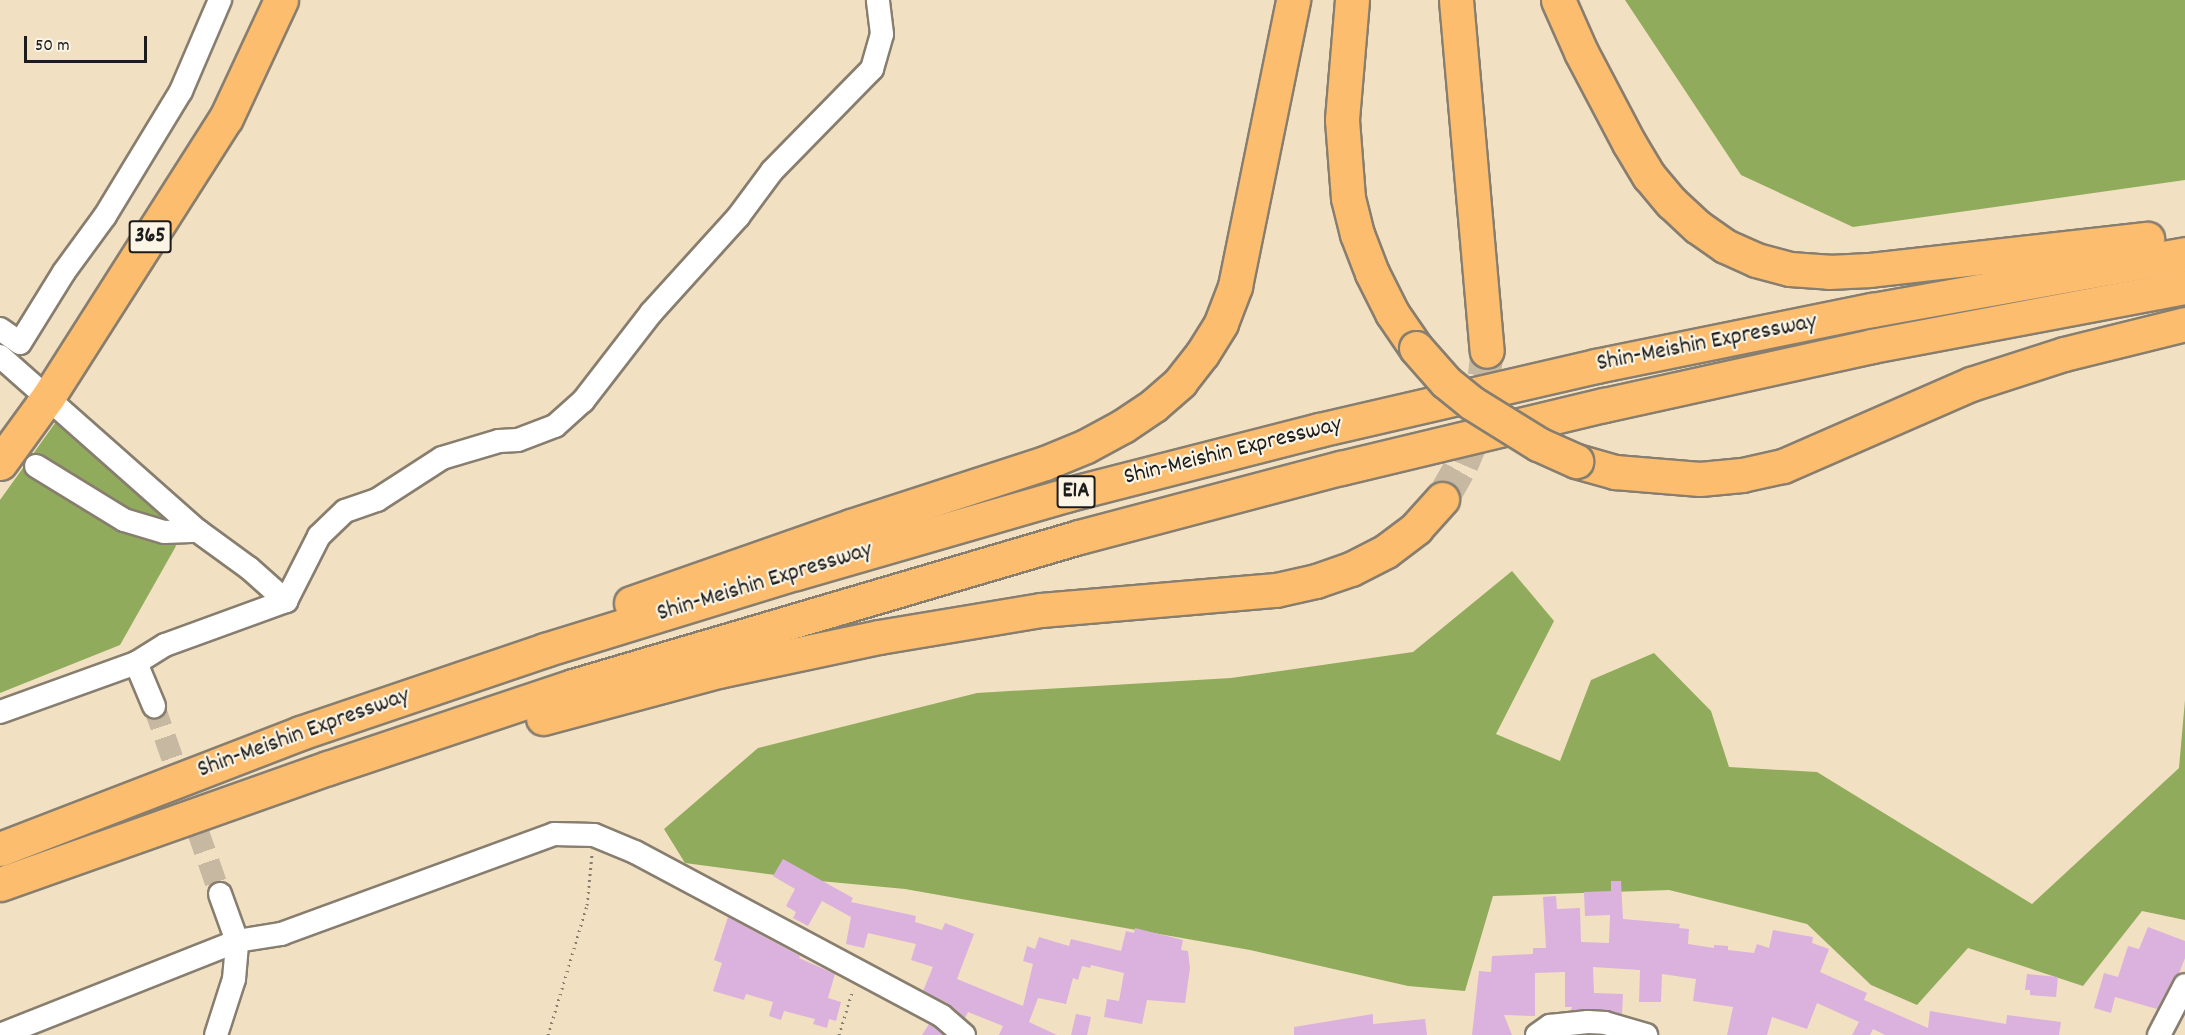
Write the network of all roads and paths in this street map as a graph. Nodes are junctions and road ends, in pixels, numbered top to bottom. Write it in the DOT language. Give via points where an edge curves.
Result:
graph roads {
  1 [pos="220,0"];
  2 [pos="281,0"];
  3 [pos="878,0"];
  4 [pos="1293,0"];
  5 [pos="1352,0"];
  6 [pos="1456,0"];
  7 [pos="1558,0"];
  8 [pos="2185,235"];
  9 [pos="2185,254"];
  10 [pos="2185,287"];
  11 [pos="2185,324"];
  12 [pos="0,329"];
  13 [pos="1487,351"];
  14 [pos="0,356"];
  15 [pos="48,397"];
  16 [pos="0,463"];
  17 [pos="36,466"];
  18 [pos="1442,499"];
  19 [pos="198,531"];
  20 [pos="286,601"];
  21 [pos="136,663"];
  22 [pos="154,706"];
  23 [pos="0,711"];
  24 [pos="300,733"];
  25 [pos="594,835"];
  26 [pos="0,849"];
  27 [pos="79,855"];
  28 [pos="0,884"];
  29 [pos="220,894"];
  30 [pos="237,941"];
  31 [pos="858,973"];
  32 [pos="2185,985"];
  33 [pos="0,1035"];
  34 [pos="216,1035"];
  35 [pos="548,1035"];
  36 [pos="839,1035"];
  37 [pos="964,1035"];
  38 [pos="1538,1035"];
  39 [pos="1646,1035"];
  40 [pos="2159,1035"];
  1 -- 12 [label="street" via="181,91 105,216 20,343"];
  2 -- 15 [label="highway, 365" via="226,118"];
  3 -- 20 [label="street" via="882,34 872,69 772,171 738,217 651,313 583,401 555,426 518,440 500,441 442,458 378,500 345,511 319,536"];
  4 -- 24 [label="highway" via="1235,286 1221,323 1202,354 1180,382 1154,405 1095,441 1045,463 673,586"];
  5 -- 11 [label="highway, bridge" via="1342,120 1348,198 1372,273 1392,313 1446,382 1500,423 1576,461 1615,472 1700,479 1783,466 1971,384 2064,354"];
  6 -- 13 [label="highway"];
  7 -- 8 [label="highway" via="1581,52 1649,176 1698,227 1725,246 1756,260 1790,269 1869,270"];
  9 -- 24 [label="highway, Shin-Meishin Expressway / E1A" via="1872,310 1596,366 1319,430 1066,495 796,573 545,650"];
  10 -- 27 [label="highway, Shin-Meishin Expressway / E1A" via="1872,346 1616,403 1341,468 1079,537 573,686"];
  14 -- 15 [label="street"];
  15 -- 16 [label="highway, 365"];
  15 -- 19 [label="street"];
  17 -- 19 [label="street" via="124,520 164,532"];
  18 -- 27 [label="highway" via="1416,528 1386,551 1316,581 1276,590 1041,610 879,637 741,666 492,732"];
  19 -- 20 [label="street"];
  20 -- 21 [label="street" via="165,645"];
  21 -- 22 [label="street"];
  21 -- 23 [label="street"];
  24 -- 26 [label="highway, Shin-Meishin Expressway / E1A"];
  25 -- 30 [label="street" via="554,834 281,934"];
  25 -- 31 [label="street" via="635,852"];
  25 -- 35 [label="path" via="587,905"];
  27 -- 28 [label="highway, Shin-Meishin Expressway / E1A"];
  29 -- 30 [label="street"];
  30 -- 33 [label="street"];
  30 -- 34 [label="street" via="234,979"];
  31 -- 36 [label="path"];
  31 -- 37 [label="street" via="942,1016"];
  32 -- 40 [label="street"];
  38 -- 39 [label="street" via="1550,1026 1588,1022"];
}
